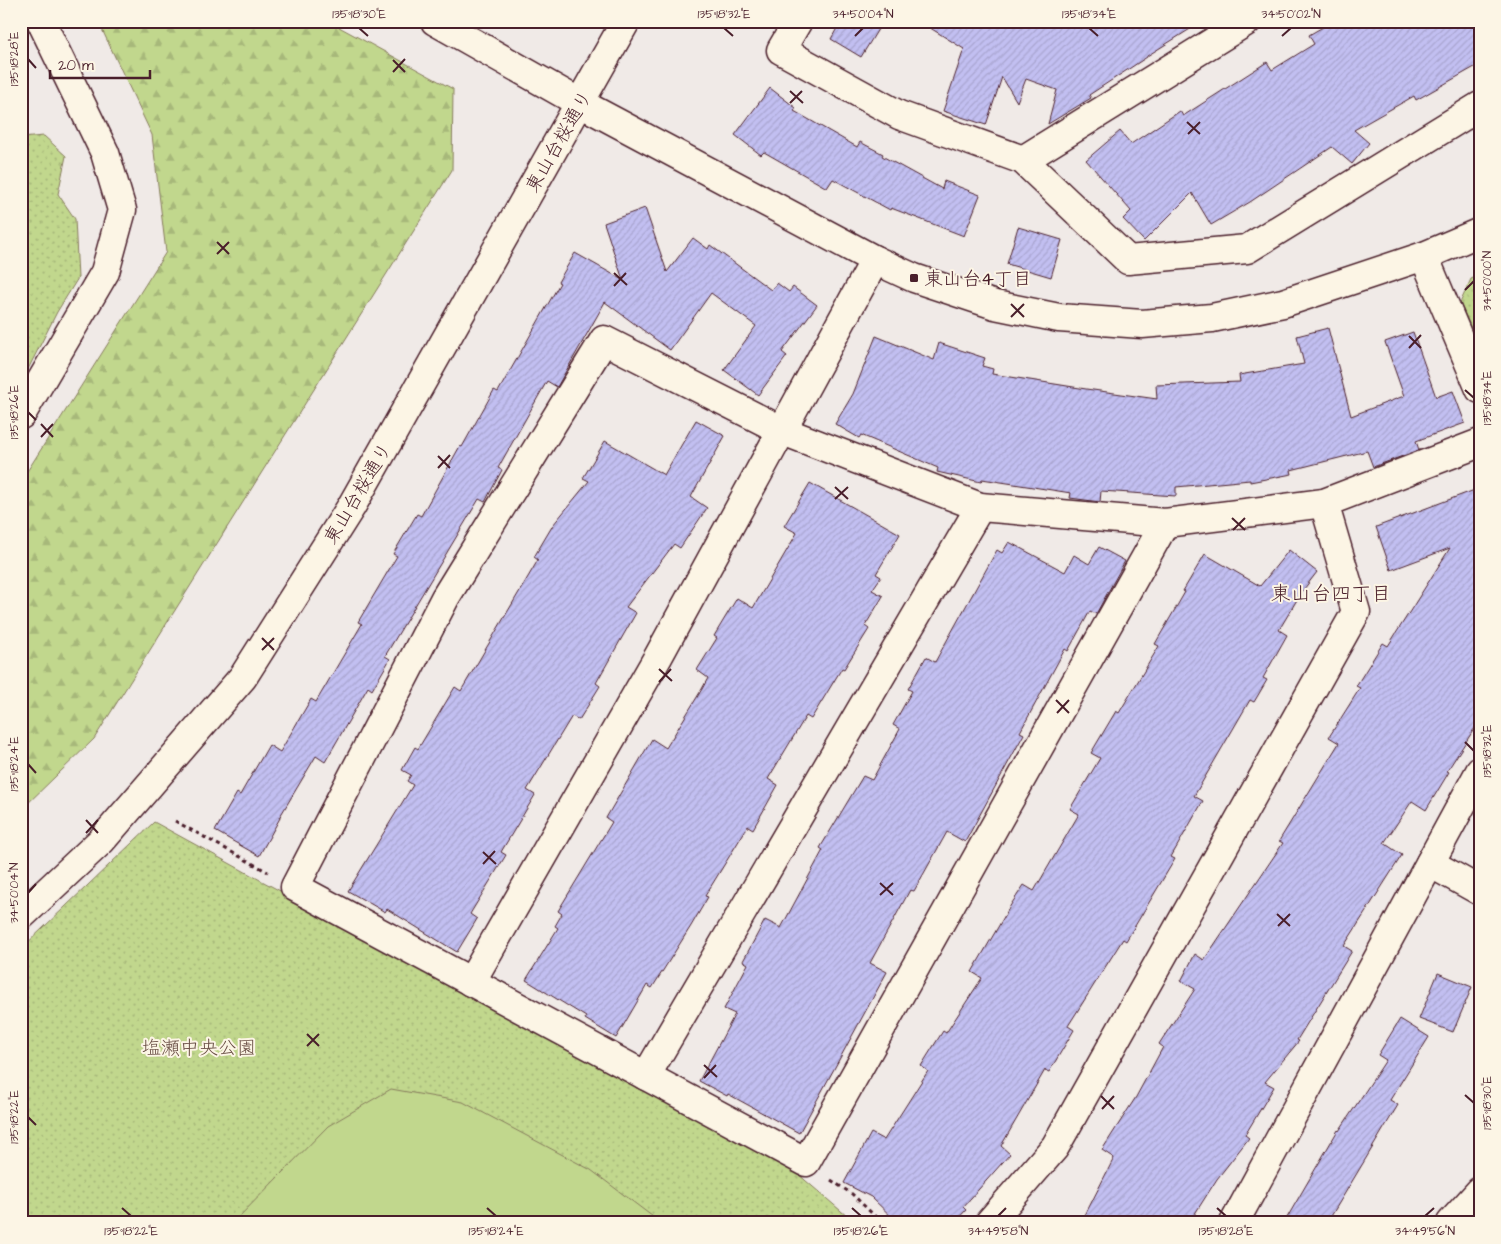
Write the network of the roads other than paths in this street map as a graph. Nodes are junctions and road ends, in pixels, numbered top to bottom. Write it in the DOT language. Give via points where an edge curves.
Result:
graph roads {
  1 [pos="41,21"];
  2 [pos="436,21"];
  3 [pos="626,21"];
  4 [pos="798,21"];
  5 [pos="1247,21"];
  6 [pos="580,103"];
  7 [pos="1480,106"];
  8 [pos="1024,160"];
  9 [pos="1480,232"];
  10 [pos="1424,256"];
  11 [pos="875,260"];
  12 [pos="1480,389"];
  13 [pos="21,414"];
  14 [pos="783,430"];
  15 [pos="1480,443"];
  16 [pos="1324,503"];
  17 [pos="980,507"];
  18 [pos="1165,523"];
  19 [pos="1480,771"];
  20 [pos="1430,863"];
  21 [pos="1480,891"];
  22 [pos="21,916"];
  23 [pos="471,982"];
  24 [pos="646,1076"];
  25 [pos="1480,1191"];
  26 [pos="989,1223"];
  27 [pos="1234,1223"];
  28 [pos="1451,1223"];
  1 -- 13 [label="street" via="105,153 122,210 105,272"];
  2 -- 6 [label="street"];
  3 -- 6 [label="street, 東山台桜通り"];
  4 -- 8 [label="street" via="781,50 898,115"];
  5 -- 8 [label="street"];
  6 -- 11 [label="street"];
  6 -- 22 [label="street, 東山台桜通り" via="351,507 243,677 101,841"];
  7 -- 8 [label="street" via="1247,249 1128,260"];
  9 -- 10 [label="street"];
  10 -- 11 [label="street" via="1283,304 1212,318 1142,324 1060,318 995,305 914,278"];
  10 -- 12 [label="street"];
  11 -- 14 [label="street"];
  14 -- 17 [label="street"];
  14 -- 23 [label="street" via="658,657"];
  14 -- 23 [label="street" via="604,340 445,598 295,887"];
  15 -- 16 [label="street"];
  16 -- 18 [label="street"];
  16 -- 26 [label="street" via="1356,612 1055,1147"];
  17 -- 18 [label="street"];
  17 -- 24 [label="street"];
  18 -- 24 [label="street" via="806,1162"];
  19 -- 20 [label="street"];
  20 -- 21 [label="street"];
  20 -- 27 [label="street"];
  23 -- 24 [label="street"];
  25 -- 28 [label="street"];
}
